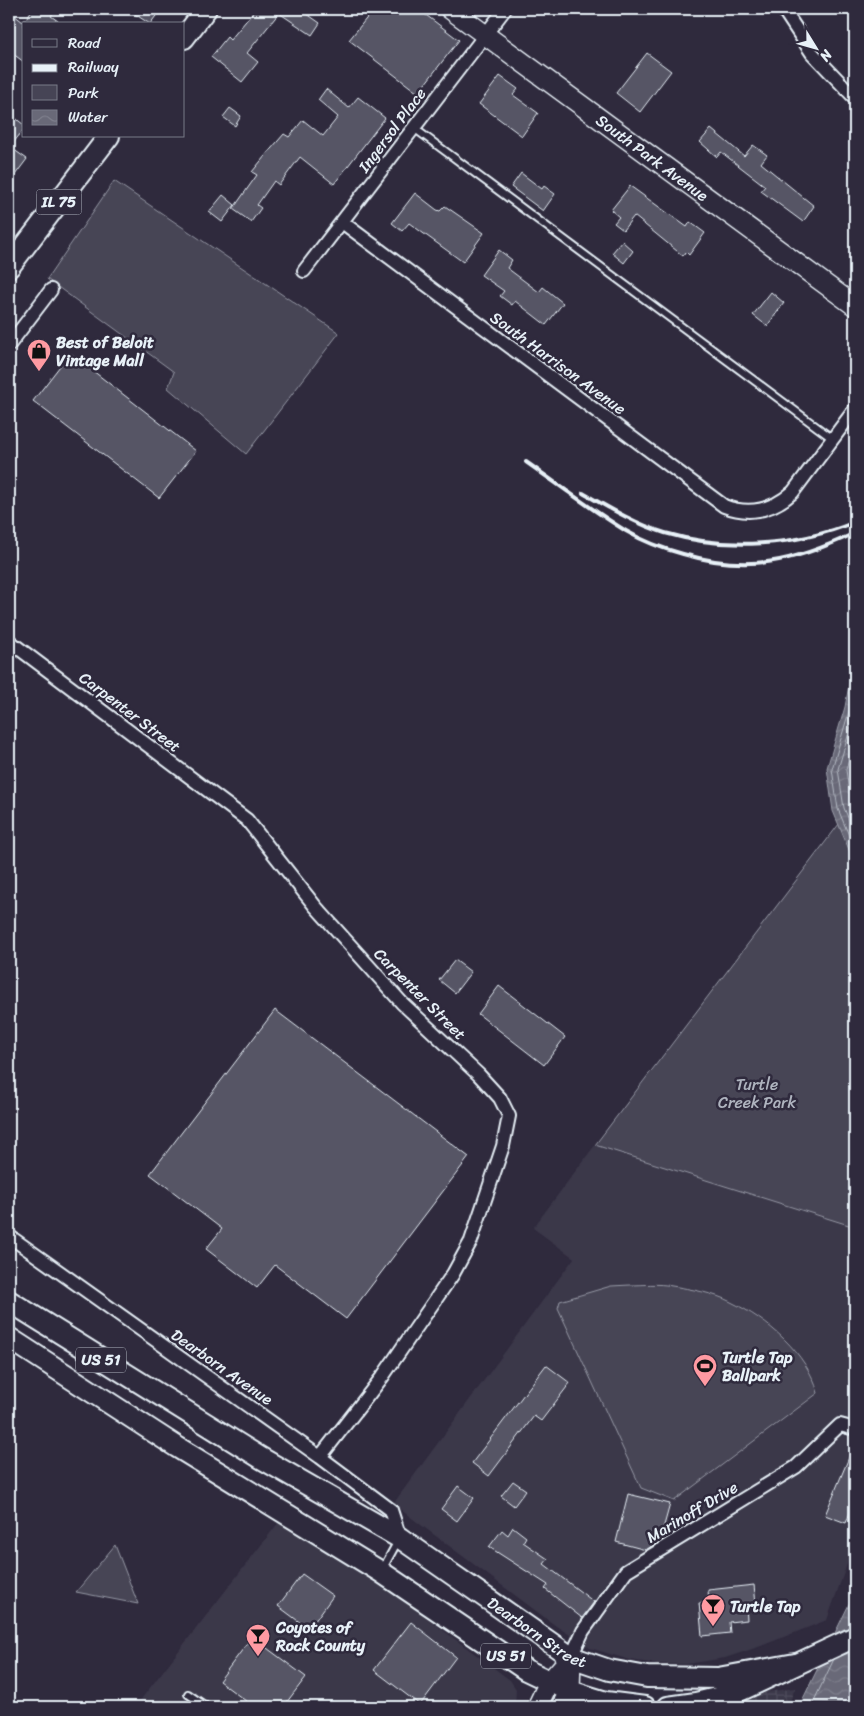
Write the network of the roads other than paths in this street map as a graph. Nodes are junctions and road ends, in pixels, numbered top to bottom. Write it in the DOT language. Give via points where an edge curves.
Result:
graph roads {
  1 [pos="206,9"];
  2 [pos="450,9"];
  3 [pos="505,9"];
  4 [pos="783,9"];
  5 [pos="485,35"];
  6 [pos="185,37"];
  7 [pos="855,98"];
  8 [pos="414,128"];
  9 [pos="107,138"];
  10 [pos="342,222"];
  11 [pos="9,267"];
  12 [pos="304,271"];
  13 [pos="51,290"];
  14 [pos="855,306"];
  15 [pos="9,345"];
  16 [pos="855,409"];
  17 [pos="833,439"];
  18 [pos="9,641"];
  19 [pos="9,1236"];
  20 [pos="9,1301"];
  21 [pos="9,1338"];
  22 [pos="855,1428"];
  23 [pos="320,1457"];
  24 [pos="400,1538"];
  25 [pos="381,1572"];
  26 [pos="855,1637"];
  27 [pos="571,1657"];
  28 [pos="794,1664"];
  29 [pos="549,1682"];
  30 [pos="188,1694"];
  31 [pos="565,1699"];
  32 [pos="207,1707"];
  33 [pos="537,1707"];
  34 [pos="645,1707"];
  35 [pos="668,1707"];
  1 -- 6 [label="main road"];
  2 -- 5 [label="street, South Park Avenue"];
  3 -- 5 [label="street, Ingersol Place"];
  4 -- 7 [label="street" via="812,53"];
  5 -- 8 [label="street, Ingersol Place"];
  5 -- 14 [label="street, South Park Avenue"];
  8 -- 10 [label="street, Ingersol Place"];
  8 -- 17 [label="lane"];
  9 -- 11 [label="main road, IL 75"];
  10 -- 12 [label="street, Ingersol Place"];
  10 -- 17 [label="street, South Harrison Avenue" via="724,506 738,512 774,506 793,492"];
  13 -- 15 [label="street"];
  16 -- 17 [label="street"];
  18 -- 23 [label="street, Carpenter Street" via="247,820 315,906 402,1003 479,1075 500,1098 509,1116 503,1146 471,1241 453,1274 383,1376"];
  19 -- 23 [label="street, Dearborn Avenue"];
  20 -- 24 [label="main road, Dearborn Street / US 51" via="195,1417"];
  21 -- 25 [label="main road, US 51" via="177,1447"];
  22 -- 27 [label="street, Marinoff Drive" via="840,1425 796,1467 626,1571 583,1631"];
  23 -- 24 [label="street, Dearborn Avenue" via="391,1510"];
  24 -- 25 [label="lane"];
  24 -- 27 [label="main road, Dearborn Street / US 51"];
  25 -- 29 [label="main road, US 51" via="526,1670"];
  26 -- 28 [label="main road, US 51"];
  27 -- 28 [label="main road, Dearborn Street / US 51" via="609,1670 647,1677 718,1678"];
  27 -- 29 [label="street"];
  27 -- 31 [label="street"];
  28 -- 35 [label="main road, US 51" via="733,1694"];
  29 -- 31 [label="main road, US 51"];
  29 -- 33 [label="street"];
  30 -- 32 [label="lane"];
  31 -- 34 [label="main road, US 51"];
}
